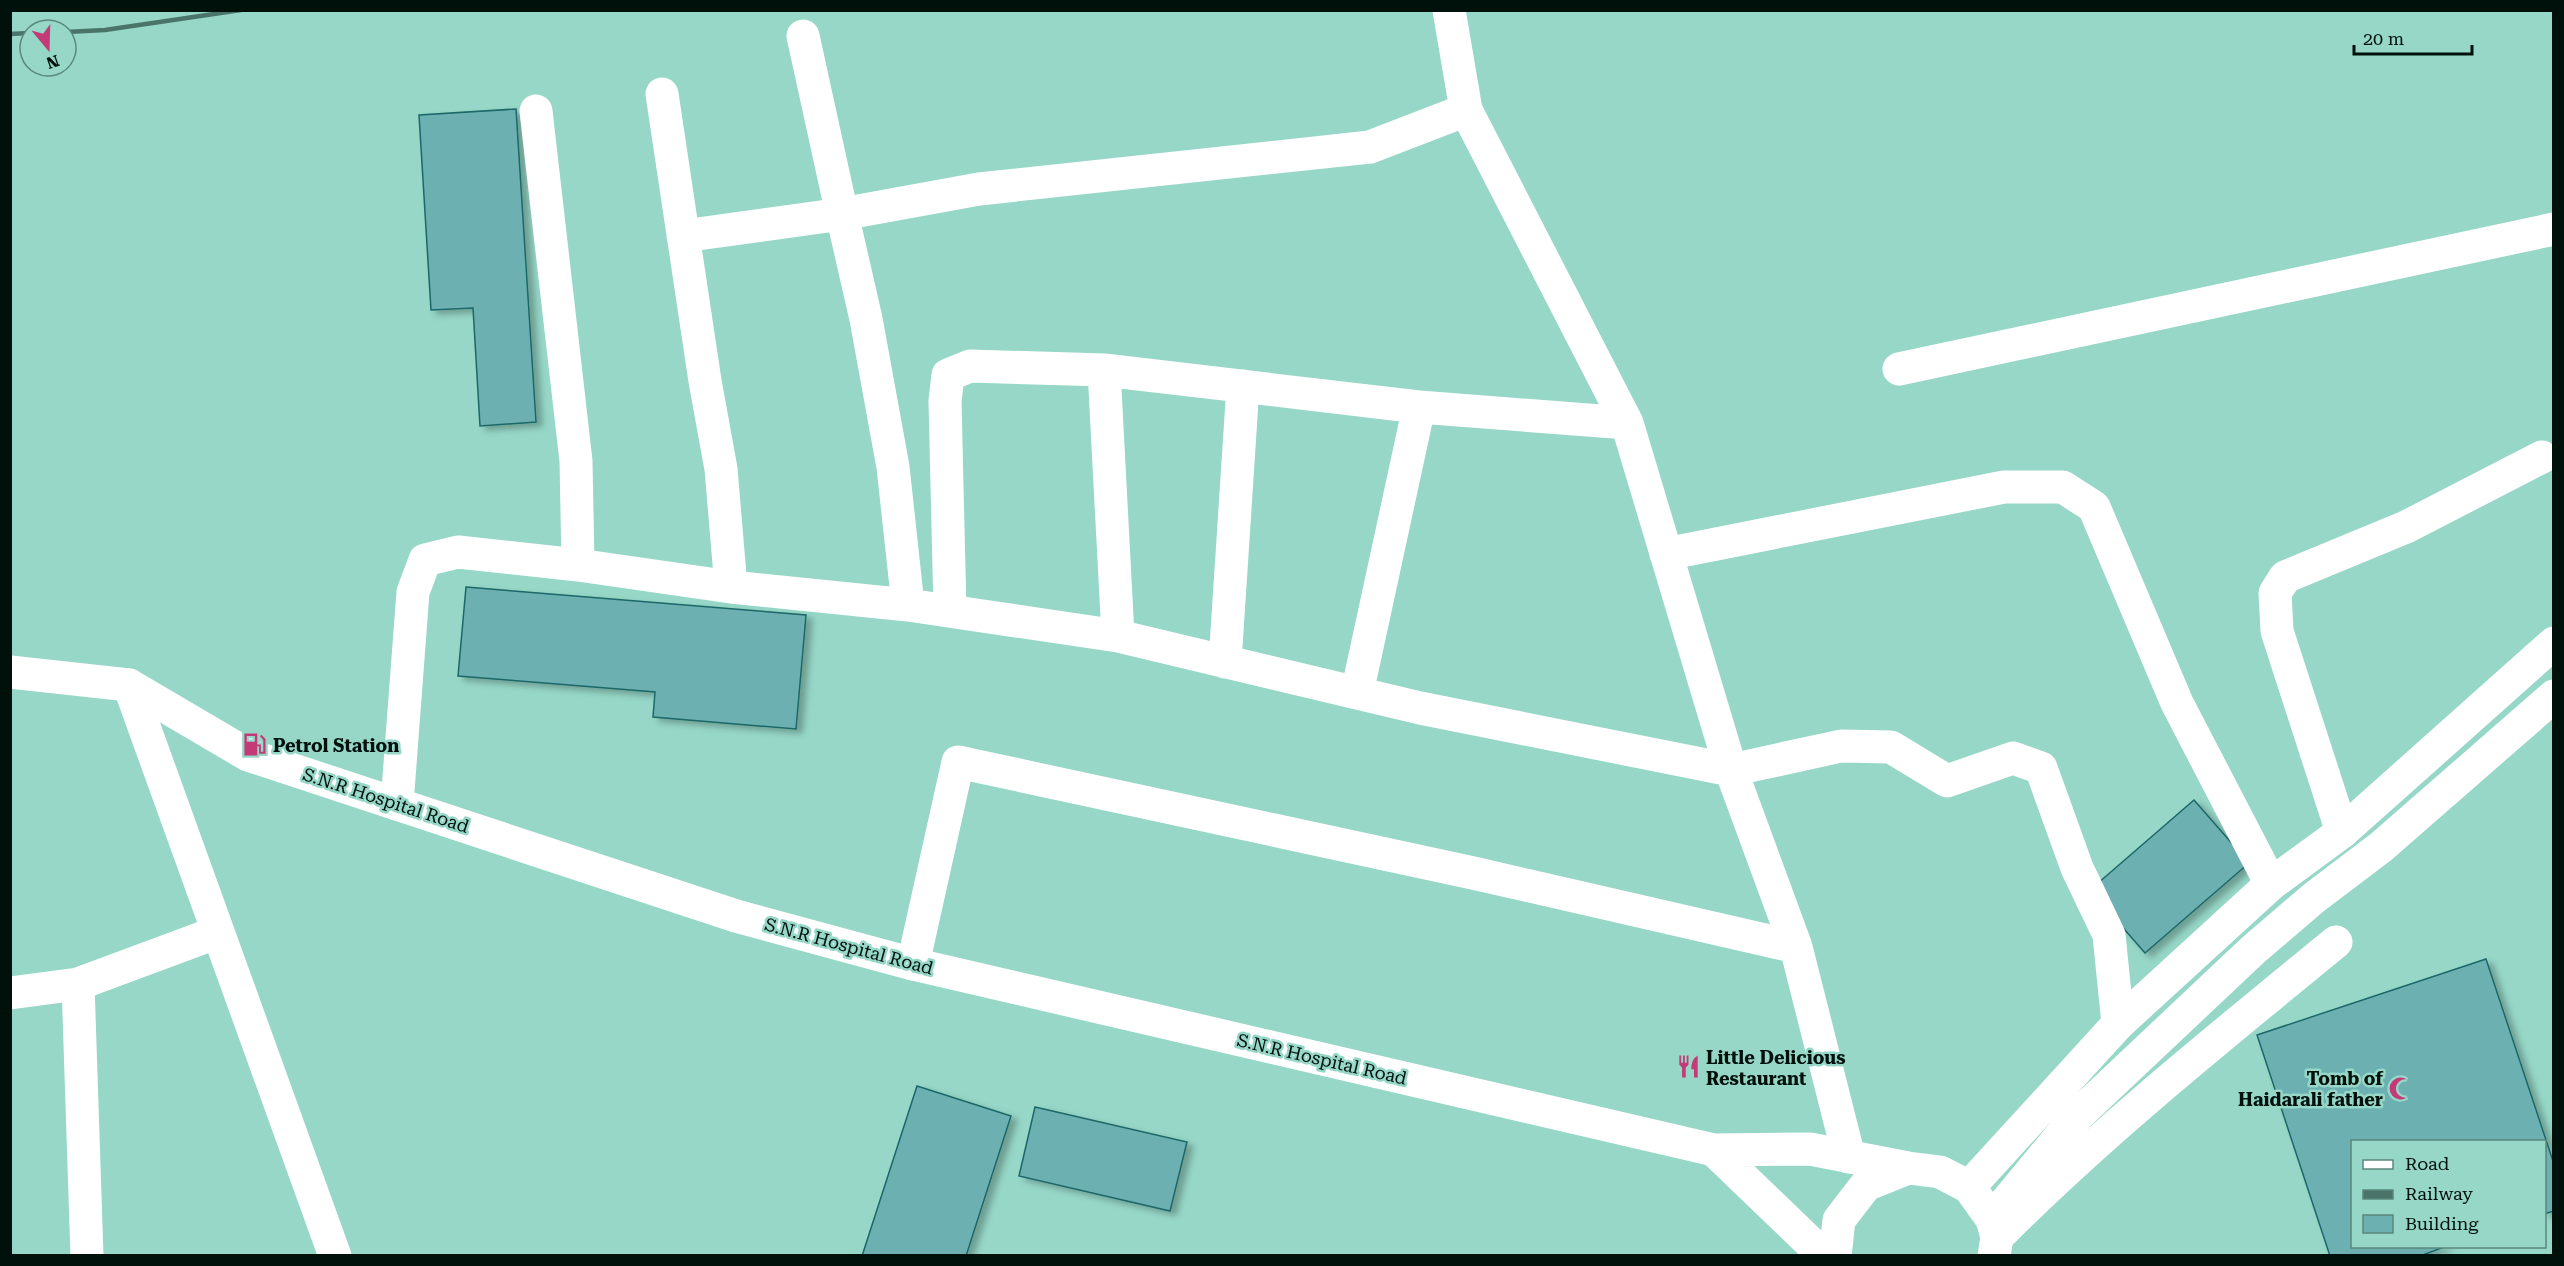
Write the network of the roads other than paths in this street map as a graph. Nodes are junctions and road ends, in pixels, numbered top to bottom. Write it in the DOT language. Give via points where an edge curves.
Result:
graph roads {
  1 [pos="1449,10"];
  2 [pos="803,36"];
  3 [pos="662,94"];
  4 [pos="1466,110"];
  5 [pos="536,111"];
  6 [pos="842,214"];
  7 [pos="2553,229"];
  8 [pos="683,236"];
  9 [pos="1899,369"];
  10 [pos="1104,370"];
  11 [pos="1243,386"];
  12 [pos="1419,407"];
  13 [pos="1627,423"];
  14 [pos="2542,457"];
  15 [pos="1666,554"];
  16 [pos="578,565"];
  17 [pos="731,587"];
  18 [pos="908,604"];
  19 [pos="950,611"];
  20 [pos="1118,636"];
  21 [pos="2553,643"];
  22 [pos="1225,662"];
  23 [pos="10,672"];
  24 [pos="129,684"];
  25 [pos="1357,693"];
  26 [pos="2553,696"];
  27 [pos="1731,770"];
  28 [pos="397,804"];
  29 [pos="2342,832"];
  30 [pos="2271,884"];
  31 [pos="218,932"];
  32 [pos="2336,942"];
  33 [pos="1796,947"];
  34 [pos="913,964"];
  35 [pos="78,984"];
  36 [pos="10,993"];
  37 [pos="2118,1024"];
  38 [pos="1714,1150"];
  39 [pos="1849,1156"];
  40 [pos="1908,1168"];
  41 [pos="1969,1187"];
  42 [pos="1994,1237"];
  43 [pos="87,1256"];
  44 [pos="335,1256"];
  45 [pos="1824,1256"];
  46 [pos="1834,1256"];
  1 -- 4 [label="street"];
  2 -- 6 [label="street"];
  3 -- 8 [label="street"];
  4 -- 6 [label="street" via="1370,147 979,189"];
  4 -- 13 [label="street"];
  5 -- 16 [label="street" via="576,461"];
  6 -- 8 [label="street"];
  6 -- 18 [label="street" via="867,319 894,467"];
  7 -- 9 [label="street"];
  8 -- 17 [label="street" via="721,469"];
  10 -- 11 [label="street"];
  10 -- 19 [label="street" via="970,366 948,375 945,401"];
  10 -- 20 [label="street"];
  11 -- 12 [label="street"];
  11 -- 22 [label="street"];
  12 -- 13 [label="street"];
  12 -- 25 [label="street"];
  13 -- 15 [label="street"];
  14 -- 29 [label="street" via="2406,527 2285,577 2275,593 2277,631"];
  15 -- 27 [label="street"];
  15 -- 30 [label="street" via="2004,487 2063,487 2094,507 2177,703"];
  16 -- 17 [label="street"];
  16 -- 28 [label="street" via="458,552 425,560 413,592"];
  17 -- 18 [label="street"];
  18 -- 19 [label="street"];
  19 -- 20 [label="street"];
  20 -- 22 [label="street"];
  21 -- 29 [label="street"];
  22 -- 25 [label="street"];
  23 -- 24 [label="street, S.N.R Hospital Road"];
  24 -- 28 [label="street, S.N.R Hospital Road" via="248,755"];
  24 -- 31 [label="street"];
  25 -- 27 [label="street"];
  26 -- 42 [label="street" via="2381,847 2314,897 2253,950 2078,1115"];
  27 -- 33 [label="street"];
  27 -- 37 [label="street" via="1841,746 1891,747 1947,781 2013,758 2041,768 2077,868 2109,935"];
  28 -- 34 [label="street, S.N.R Hospital Road" via="736,916"];
  29 -- 30 [label="street"];
  30 -- 37 [label="street"];
  31 -- 35 [label="street"];
  31 -- 44 [label="street"];
  32 -- 42 [label="street" via="2158,1087"];
  33 -- 34 [label="street" via="958,762"];
  33 -- 39 [label="street"];
  34 -- 38 [label="street, S.N.R Hospital Road"];
  35 -- 36 [label="street"];
  35 -- 43 [label="street"];
  37 -- 41 [label="street"];
  38 -- 39 [label="street, S.N.R Hospital Road" via="1810,1149"];
  38 -- 45 [label="street"];
  39 -- 40 [label="street, S.N.R Hospital Road"];
  40 -- 41 [label="street, S.N.R Hospital Road" via="1940,1172"];
  40 -- 46 [label="street" via="1866,1185 1839,1220"];
  41 -- 42 [label="street"];
}
